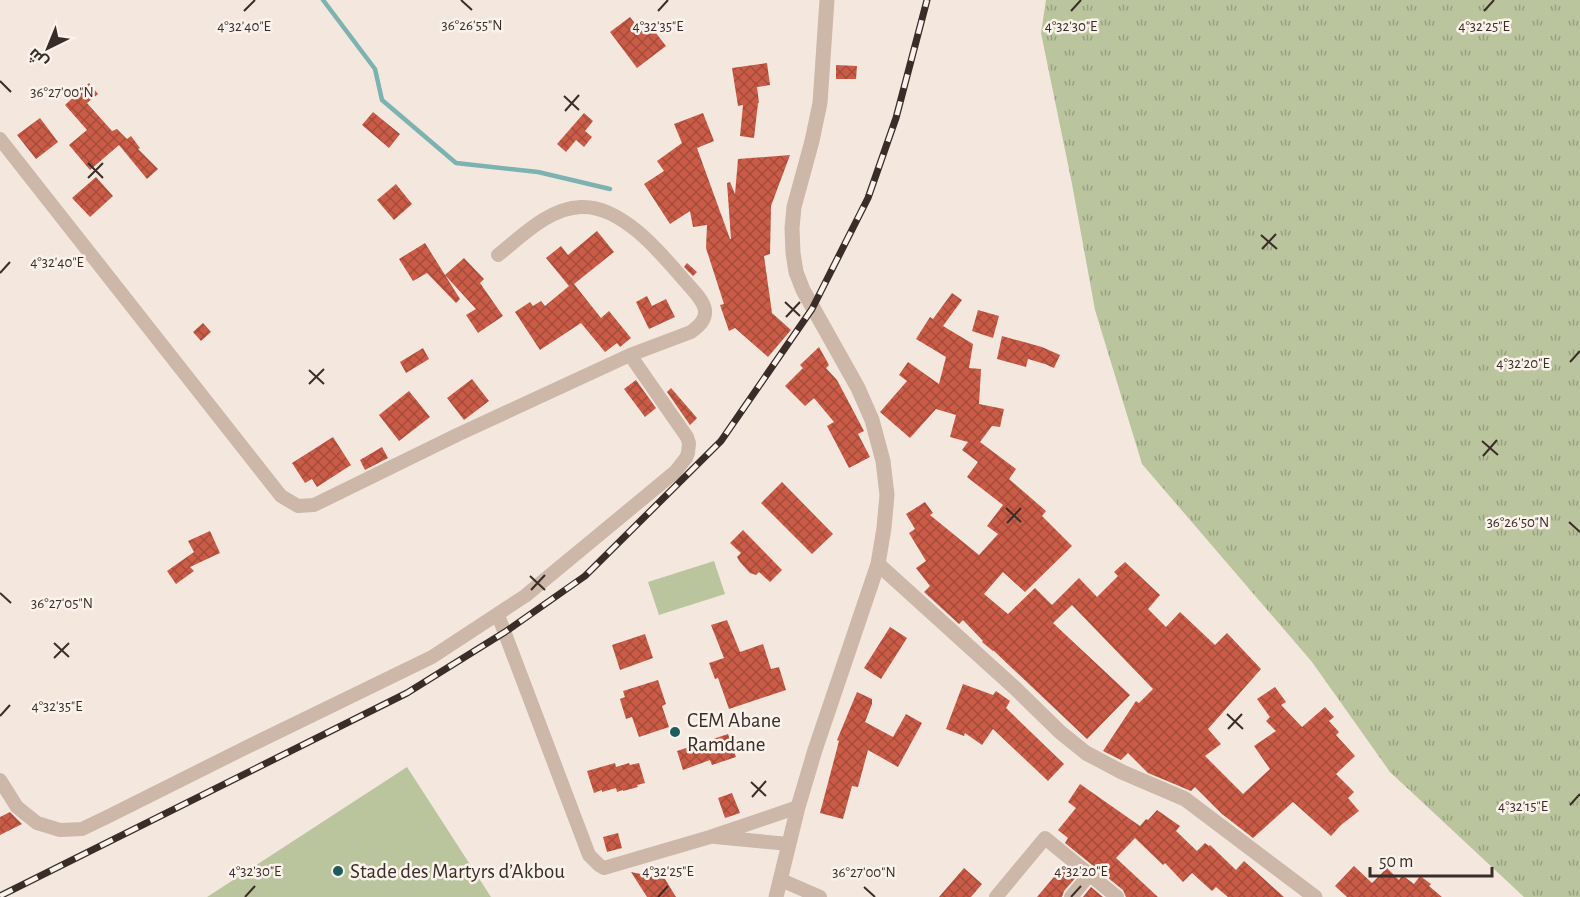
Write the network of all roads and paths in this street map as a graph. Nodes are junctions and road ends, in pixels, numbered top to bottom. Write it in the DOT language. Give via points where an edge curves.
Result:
graph roads {
  1 [pos="827,0"];
  2 [pos="0,139"];
  3 [pos="498,255"];
  4 [pos="630,355"];
  5 [pos="878,564"];
  6 [pos="498,615"];
  7 [pos="0,780"];
  8 [pos="798,807"];
  9 [pos="710,837"];
  10 [pos="789,844"];
  11 [pos="1090,874"];
  12 [pos="781,880"];
  13 [pos="776,897"];
  14 [pos="820,897"];
  15 [pos="996,897"];
  16 [pos="1071,897"];
  17 [pos="1117,897"];
  18 [pos="1315,897"];
  1 -- 5 [label="street" via="820,103 794,207 792,253 803,290 872,420 887,495"];
  2 -- 4 [label="street" via="281,496 298,506 314,505"];
  3 -- 4 [label="street" via="534,226 564,210 581,207 594,208 644,236 698,296 705,307 705,317 691,332"];
  4 -- 6 [label="street" via="687,436 686,458 643,499"];
  5 -- 8 [label="street"];
  5 -- 18 [label="street" via="1086,753 1185,799"];
  6 -- 7 [label="street" via="432,657 82,829 60,830 37,823 17,807"];
  6 -- 9 [label="street" via="589,855 604,868"];
  8 -- 9 [label="street"];
  8 -- 10 [label="street"];
  9 -- 10 [label="street"];
  10 -- 12 [label="street"];
  11 -- 15 [label="street" via="1045,838"];
  11 -- 16 [label="street"];
  11 -- 17 [label="street"];
  12 -- 13 [label="street"];
  12 -- 14 [label="street"];
}
